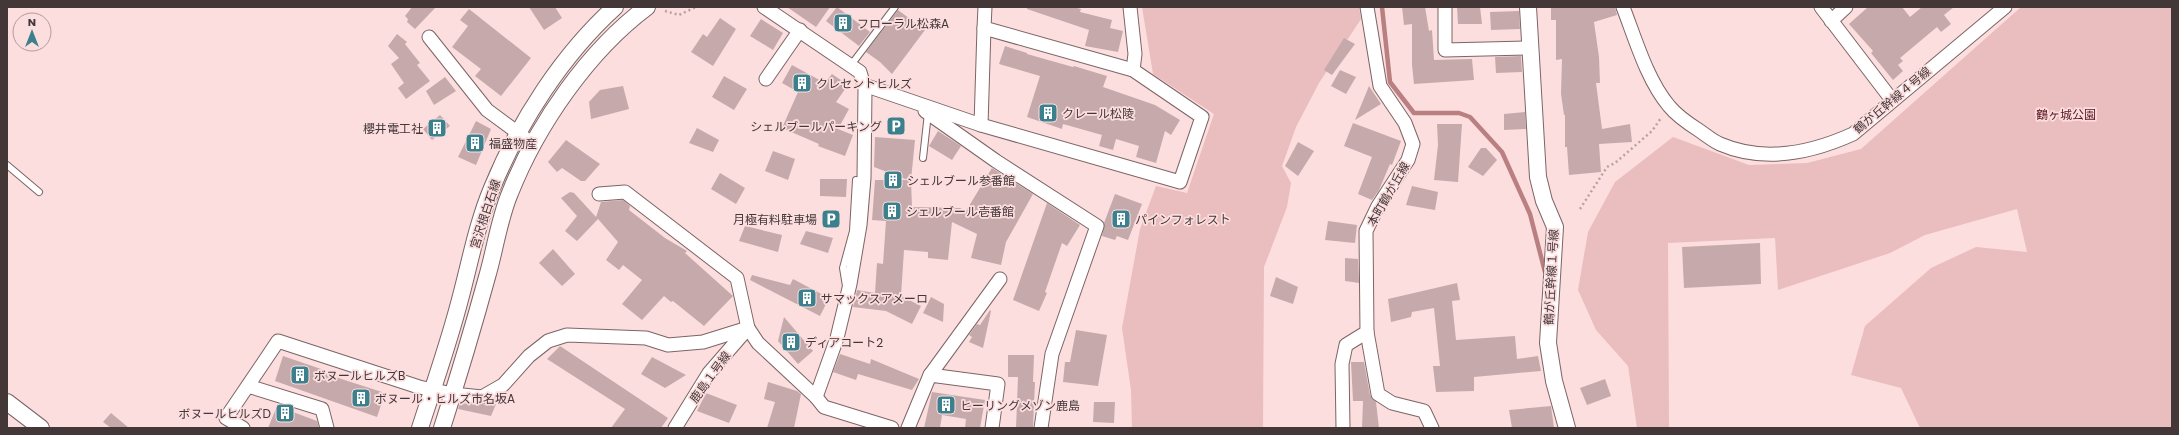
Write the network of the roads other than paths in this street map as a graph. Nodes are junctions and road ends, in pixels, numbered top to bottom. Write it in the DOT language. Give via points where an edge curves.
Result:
graph roads {
  1 [pos="615,7"];
  2 [pos="647,7"];
  3 [pos="764,7"];
  4 [pos="895,7"];
  5 [pos="985,7"];
  6 [pos="1130,7"];
  7 [pos="1367,7"];
  8 [pos="1445,7"];
  9 [pos="1528,7"];
  10 [pos="1623,7"];
  11 [pos="1821,7"];
  12 [pos="1846,7"];
  13 [pos="2005,7"];
  14 [pos="1831,21"];
  15 [pos="984,28"];
  16 [pos="800,30"];
  17 [pos="429,38"];
  18 [pos="1530,48"];
  19 [pos="851,65"];
  20 [pos="1133,70"];
  21 [pos="766,79"];
  22 [pos="864,85"];
  23 [pos="1892,100"];
  24 [pos="912,101"];
  25 [pos="928,113"];
  26 [pos="981,125"];
  27 [pos="518,134"];
  28 [pos="533,144"];
  29 [pos="924,158"];
  30 [pos="7,165"];
  31 [pos="856,180"];
  32 [pos="39,192"];
  33 [pos="599,194"];
  34 [pos="1000,279"];
  35 [pos="848,292"];
  36 [pos="748,328"];
  37 [pos="1367,332"];
  38 [pos="930,375"];
  39 [pos="248,386"];
  40 [pos="433,390"];
  41 [pos="453,394"];
  42 [pos="816,397"];
  43 [pos="7,402"];
  44 [pos="40,427"];
  45 [pos="243,428"];
  46 [pos="328,428"];
  47 [pos="420,428"];
  48 [pos="442,428"];
  49 [pos="675,428"];
  50 [pos="892,428"];
  51 [pos="908,428"];
  52 [pos="992,428"];
  53 [pos="1041,428"];
  54 [pos="1343,428"];
  55 [pos="1432,428"];
  56 [pos="1567,428"];
  1 -- 27 [label="street, 宮沢根白石線" via="595,25 551,80"];
  2 -- 28 [label="street" via="631,19 598,53 569,88"];
  3 -- 16 [label="street"];
  4 -- 19 [label="lane"];
  5 -- 15 [label="street"];
  6 -- 20 [label="street" via="1135,54"];
  7 -- 37 [label="street, 本町鶴が丘線" via="1380,86 1405,123 1413,144 1408,160 1378,206 1366,231"];
  8 -- 18 [label="street" via="1445,50"];
  9 -- 18 [label="street, 鶴が丘幹線１号線"];
  10 -- 23 [label="street, 鶴が丘幹線４号線" via="1646,68 1669,106 1691,125 1720,144 1750,153 1789,154 1827,145 1853,134"];
  11 -- 14 [label="street"];
  12 -- 14 [label="street"];
  13 -- 23 [label="street, 鶴が丘幹線４号線"];
  14 -- 23 [label="street"];
  15 -- 20 [label="street"];
  15 -- 26 [label="street"];
  16 -- 19 [label="street"];
  16 -- 21 [label="street"];
  17 -- 27 [label="street" via="487,110"];
  18 -- 56 [label="street, 鶴が丘幹線１号線" via="1538,177 1544,201 1555,227 1548,343 1554,381"];
  19 -- 22 [label="street" via="860,72"];
  20 -- 26 [label="street" via="1202,117 1180,182"];
  22 -- 24 [label="street"];
  22 -- 35 [label="street" via="864,178 860,224"];
  24 -- 25 [label="street"];
  24 -- 26 [label="street"];
  25 -- 29 [label="lane"];
  25 -- 53 [label="street" via="996,161 1097,226 1052,354"];
  27 -- 28 [label="street"];
  27 -- 40 [label="street, 宮沢根白石線" via="491,188"];
  28 -- 41 [label="street" via="510,193"];
  30 -- 32 [label="lane"];
  31 -- 35 [label="lane" via="853,230 843,268"];
  33 -- 36 [label="street" via="625,192 737,278"];
  34 -- 38 [label="street"];
  35 -- 42 [label="street" via="837,338"];
  36 -- 41 [label="street" via="703,342 668,346 646,338 566,335 548,341 528,356 503,385 482,397"];
  36 -- 42 [label="street" via="758,343"];
  36 -- 49 [label="street, 鹿島１号線" via="709,373"];
  37 -- 54 [label="street" via="1346,346 1342,364"];
  37 -- 55 [label="street, 本町鶴が丘線" via="1378,394 1392,403 1424,411"];
  38 -- 51 [label="street"];
  38 -- 52 [label="street" via="998,384"];
  39 -- 40 [label="street" via="278,341"];
  39 -- 45 [label="street" via="226,418"];
  39 -- 46 [label="street" via="322,409"];
  40 -- 41 [label="street"];
  40 -- 47 [label="street, 宮沢根白石線"];
  41 -- 48 [label="street"];
  42 -- 50 [label="street" via="824,407"];
  43 -- 44 [label="street"];
}
